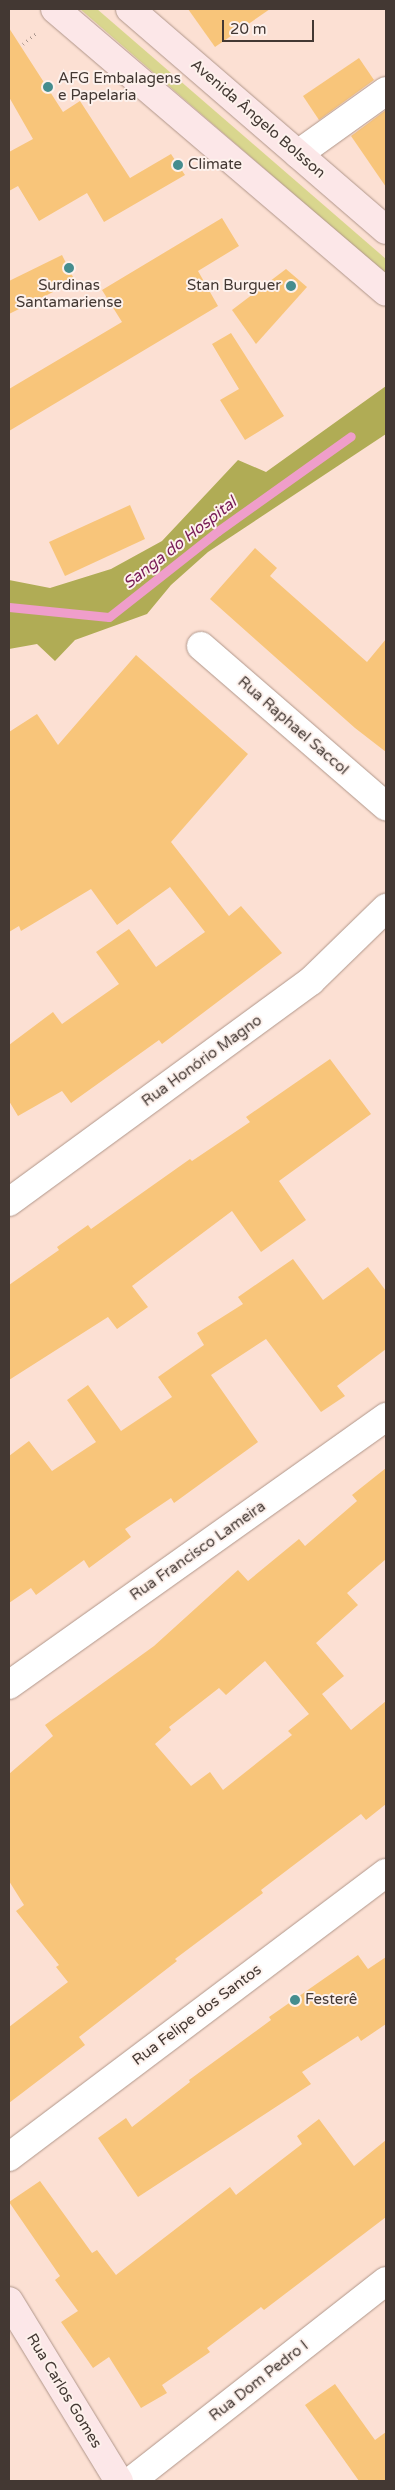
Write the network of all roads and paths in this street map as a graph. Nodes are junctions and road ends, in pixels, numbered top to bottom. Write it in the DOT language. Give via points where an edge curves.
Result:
graph roads {
  1 [pos="130,9"];
  2 [pos="50,18"];
  3 [pos="23,44"];
  4 [pos="386,91"];
  5 [pos="298,154"];
  6 [pos="386,230"];
  7 [pos="386,292"];
  8 [pos="201,646"];
  9 [pos="386,806"];
  10 [pos="386,908"];
  11 [pos="9,1201"];
  12 [pos="386,1417"];
  13 [pos="9,1685"];
  14 [pos="386,1873"];
  15 [pos="9,2157"];
  16 [pos="386,2281"];
  17 [pos="9,2301"];
  18 [pos="119,2481"];
  19 [pos="131,2481"];
  1 -- 5 [label="main road, Avenida Ângelo Bolsson"];
  2 -- 3 [label="path"];
  2 -- 7 [label="main road"];
  4 -- 5 [label="street"];
  5 -- 6 [label="main road, Avenida Ângelo Bolsson"];
  8 -- 9 [label="street, Rua Raphael Saccol"];
  10 -- 11 [label="street, Rua Honório Magno" via="311,981"];
  12 -- 13 [label="street, Rua Francisco Lameira"];
  14 -- 15 [label="street, Rua Felipe dos Santos"];
  16 -- 19 [label="street, Rua Dom Pedro I"];
  17 -- 18 [label="main road, Rua Carlos Gomes"];
}
